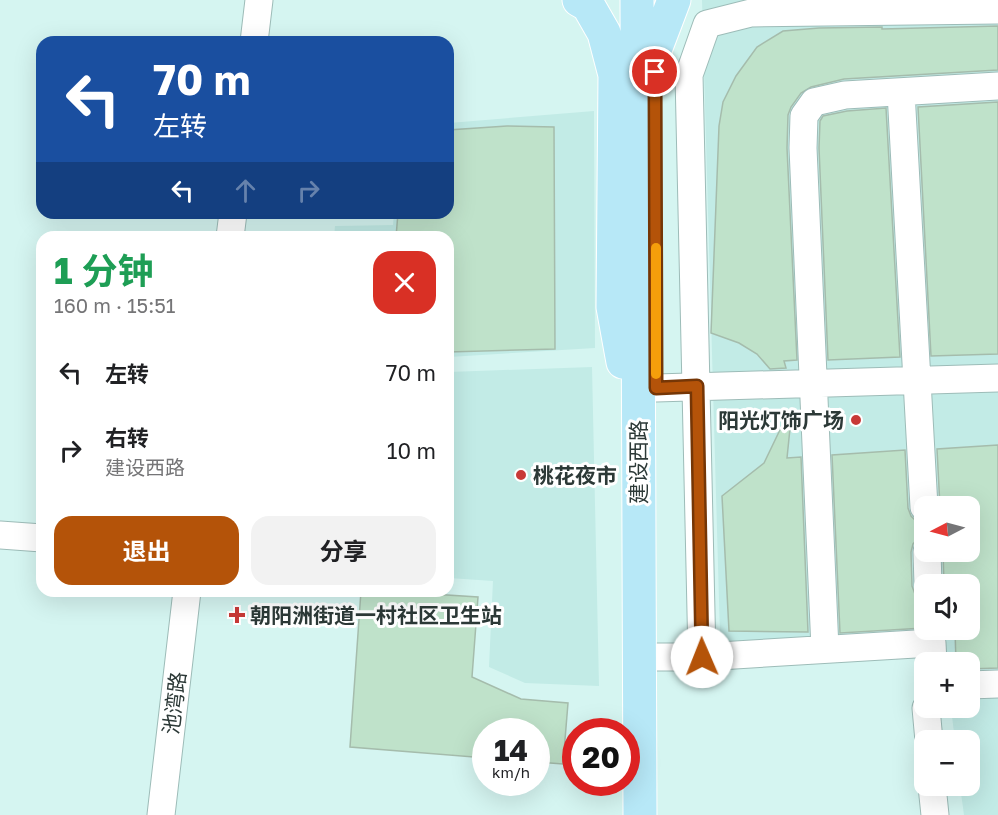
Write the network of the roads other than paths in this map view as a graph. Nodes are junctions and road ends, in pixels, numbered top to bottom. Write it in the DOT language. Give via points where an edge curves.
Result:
graph roads {
  1 [pos="259,0"];
  2 [pos="579,0"];
  3 [pos="636,0"];
  4 [pos="655,0"];
  5 [pos="674,0"];
  6 [pos="998,10"];
  7 [pos="255,36"];
  8 [pos="655,50"];
  9 [pos="998,86"];
  10 [pos="902,92"];
  11 [pos="998,378"];
  12 [pos="917,380"];
  13 [pos="814,383"];
  14 [pos="697,386"];
  15 [pos="656,388"];
  16 [pos="638,449"];
  17 [pos="923,496"];
  18 [pos="0,535"];
  19 [pos="36,538"];
  20 [pos="186,597"];
  21 [pos="932,645"];
  22 [pos="825,649"];
  23 [pos="657,657"];
  24 [pos="702,657"];
  25 [pos="998,684"];
  26 [pos="980,685"];
  27 [pos="933,796"];
  28 [pos="161,815"];
  29 [pos="640,815"];
  30 [pos="658,815"];
  31 [pos="935,815"];
  1 -- 7 [label="street"];
  2 -- 16 [label="main road" via="588,6 604,33 615,75 613,307"];
  3 -- 16 [label="main road, 建设西路"];
  4 -- 8 [label="main road, 建设西路"];
  5 -- 8 [label="main road"];
  6 -- 14 [label="street" via="751,13 707,24 689,75"];
  8 -- 15 [label="main road, 建设西路"];
  9 -- 10 [label="street"];
  10 -- 12 [label="street"];
  10 -- 13 [label="street" via="845,95 814,102 804,116"];
  11 -- 12 [label="street"];
  12 -- 13 [label="street"];
  12 -- 17 [label="street"];
  13 -- 14 [label="street"];
  13 -- 22 [label="street"];
  14 -- 15 [label="street"];
  14 -- 24 [label="street"];
  15 -- 23 [label="main road, 建设西路"];
  16 -- 29 [label="main road, 建设西路"];
  18 -- 19 [label="street"];
  20 -- 28 [label="street, 池湾路"];
  21 -- 22 [label="street"];
  22 -- 24 [label="street"];
  23 -- 24 [label="street"];
  23 -- 30 [label="main road, 建设西路"];
  25 -- 26 [label="street"];
  27 -- 31 [label="street"];
}
